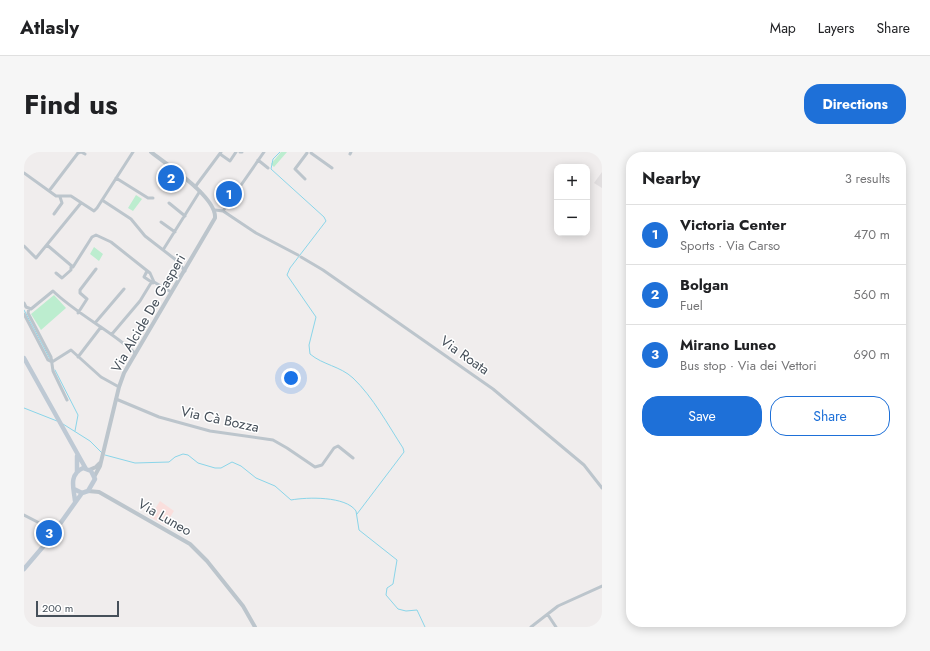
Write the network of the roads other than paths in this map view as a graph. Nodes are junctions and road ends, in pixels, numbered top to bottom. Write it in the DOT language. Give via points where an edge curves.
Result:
graph roads {
  1 [pos="133,152"];
  2 [pos="151,152"];
  3 [pos="236,152"];
  4 [pos="264,152"];
  5 [pos="220,153"];
  6 [pos="309,153"];
  7 [pos="85,154"];
  8 [pos="258,160"];
  9 [pos="268,168"];
  10 [pos="332,168"];
  11 [pos="24,173"];
  12 [pos="116,178"];
  13 [pos="305,179"];
  14 [pos="196,187"];
  15 [pos="49,191"];
  16 [pos="200,191"];
  17 [pos="60,197"];
  18 [pos="153,198"];
  19 [pos="102,200"];
  20 [pos="82,203"];
  21 [pos="169,203"];
  22 [pos="215,210"];
  23 [pos="223,211"];
  24 [pos="54,214"];
  25 [pos="185,216"];
  26 [pos="161,222"];
  27 [pos="175,232"];
  28 [pos="48,245"];
  29 [pos="24,246"];
  30 [pos="164,250"];
  31 [pos="71,267"];
  32 [pos="96,269"];
  33 [pos="147,271"];
  34 [pos="184,271"];
  35 [pos="56,273"];
  36 [pos="152,282"];
  37 [pos="124,289"];
  38 [pos="171,292"];
  39 [pos="24,303"];
  40 [pos="29,308"];
  41 [pos="78,313"];
  42 [pos="24,314"];
  43 [pos="95,323"];
  44 [pos="101,327"];
  45 [pos="112,334"];
  46 [pos="135,353"];
  47 [pos="78,357"];
  48 [pos="24,358"];
  49 [pos="52,362"];
  50 [pos="119,387"];
  51 [pos="116,399"];
  52 [pos="67,400"];
  53 [pos="73,447"];
  54 [pos="353,458"];
  55 [pos="102,459"];
  56 [pos="88,469"];
  57 [pos="77,472"];
  58 [pos="94,477"];
  59 [pos="93,484"];
  60 [pos="602,488"];
  61 [pos="74,489"];
  62 [pos="88,491"];
  63 [pos="99,492"];
  64 [pos="82,493"];
  65 [pos="75,503"];
  66 [pos="24,515"];
  67 [pos="55,531"];
  68 [pos="24,569"];
  69 [pos="602,586"];
  70 [pos="548,614"];
  71 [pos="255,627"];
  72 [pos="531,627"];
  73 [pos="556,627"];
  1 -- 12 [label="street"];
  2 -- 14 [label="street"];
  3 -- 5 [label="street" via="230,161"];
  4 -- 8 [label="street"];
  5 -- 14 [label="street"];
  6 -- 10 [label="street"];
  6 -- 13 [label="street" via="295,168"];
  7 -- 15 [label="street" via="78,153"];
  8 -- 9 [label="street"];
  8 -- 23 [label="street"];
  11 -- 15 [label="street"];
  12 -- 18 [label="street" via="148,198"];
  12 -- 19 [label="street"];
  14 -- 16 [label="street"];
  15 -- 17 [label="street"];
  16 -- 22 [label="street"];
  16 -- 25 [label="street"];
  17 -- 20 [label="street" via="71,196"];
  17 -- 24 [label="street" via="62,203"];
  19 -- 20 [label="street" via="94,210"];
  19 -- 30 [label="street" via="131,219 145,236"];
  20 -- 28 [label="street"];
  21 -- 25 [label="street"];
  22 -- 23 [label="street, Via Roata"];
  22 -- 34 [label="street, Via Alcide De Gasperi" via="213,224"];
  23 -- 60 [label="street, Via Roata" via="249,229 323,270 483,381 584,465"];
  25 -- 27 [label="street"];
  26 -- 27 [label="street"];
  27 -- 30 [label="street"];
  28 -- 29 [label="street" via="36,258"];
  28 -- 31 [label="street"];
  30 -- 34 [label="street"];
  31 -- 33 [label="street" via="97,235 111,242"];
  31 -- 35 [label="street" via="62,278"];
  32 -- 41 [label="street" via="80,290 87,299"];
  33 -- 36 [label="street"];
  33 -- 36 [label="street" via="144,277"];
  34 -- 38 [label="street, Via Alcide De Gasperi"];
  36 -- 38 [label="street"];
  36 -- 45 [label="street" via="140,301"];
  37 -- 43 [label="street"];
  38 -- 46 [label="street, Via Alcide De Gasperi"];
  39 -- 40 [label="street"];
  40 -- 41 [label="street" via="53,292"];
  40 -- 49 [label="street" via="28,313 52,357"];
  41 -- 43 [label="street"];
  42 -- 49 [label="street" via="48,360"];
  43 -- 44 [label="street"];
  44 -- 45 [label="street"];
  44 -- 47 [label="street"];
  45 -- 46 [label="street"];
  46 -- 50 [label="street, Via Alcide De Gasperi"];
  47 -- 49 [label="street" via="69,350"];
  47 -- 50 [label="street" via="101,377"];
  48 -- 53 [label="main road"];
  49 -- 52 [label="street" via="53,371"];
  50 -- 51 [label="street, Via Alcide De Gasperi"];
  51 -- 54 [label="street, Via Cà Bozza" via="159,417 210,431 273,440 315,467 322,466 338,446"];
  51 -- 55 [label="street, Via Alcide De Gasperi"];
  53 -- 56 [label="main road"];
  53 -- 57 [label="main road" via="78,460"];
  55 -- 56 [label="street" via="96,467"];
  55 -- 58 [label="street, Via Alcide De Gasperi"];
  56 -- 57 [label="main road"];
  56 -- 58 [label="main road"];
  57 -- 61 [label="main road" via="72,483"];
  58 -- 59 [label="main road"];
  59 -- 62 [label="main road"];
  59 -- 63 [label="street"];
  61 -- 64 [label="main road"];
  61 -- 65 [label="main road"];
  62 -- 63 [label="street"];
  62 -- 64 [label="main road"];
  63 -- 71 [label="street, Via Luneo" via="190,544 248,612"];
  64 -- 65 [label="main road"];
  65 -- 67 [label="main road"];
  66 -- 67 [label="street"];
  67 -- 68 [label="main road"];
  69 -- 70 [label="street" via="558,606"];
  70 -- 72 [label="street"];
  70 -- 73 [label="street"];
}
